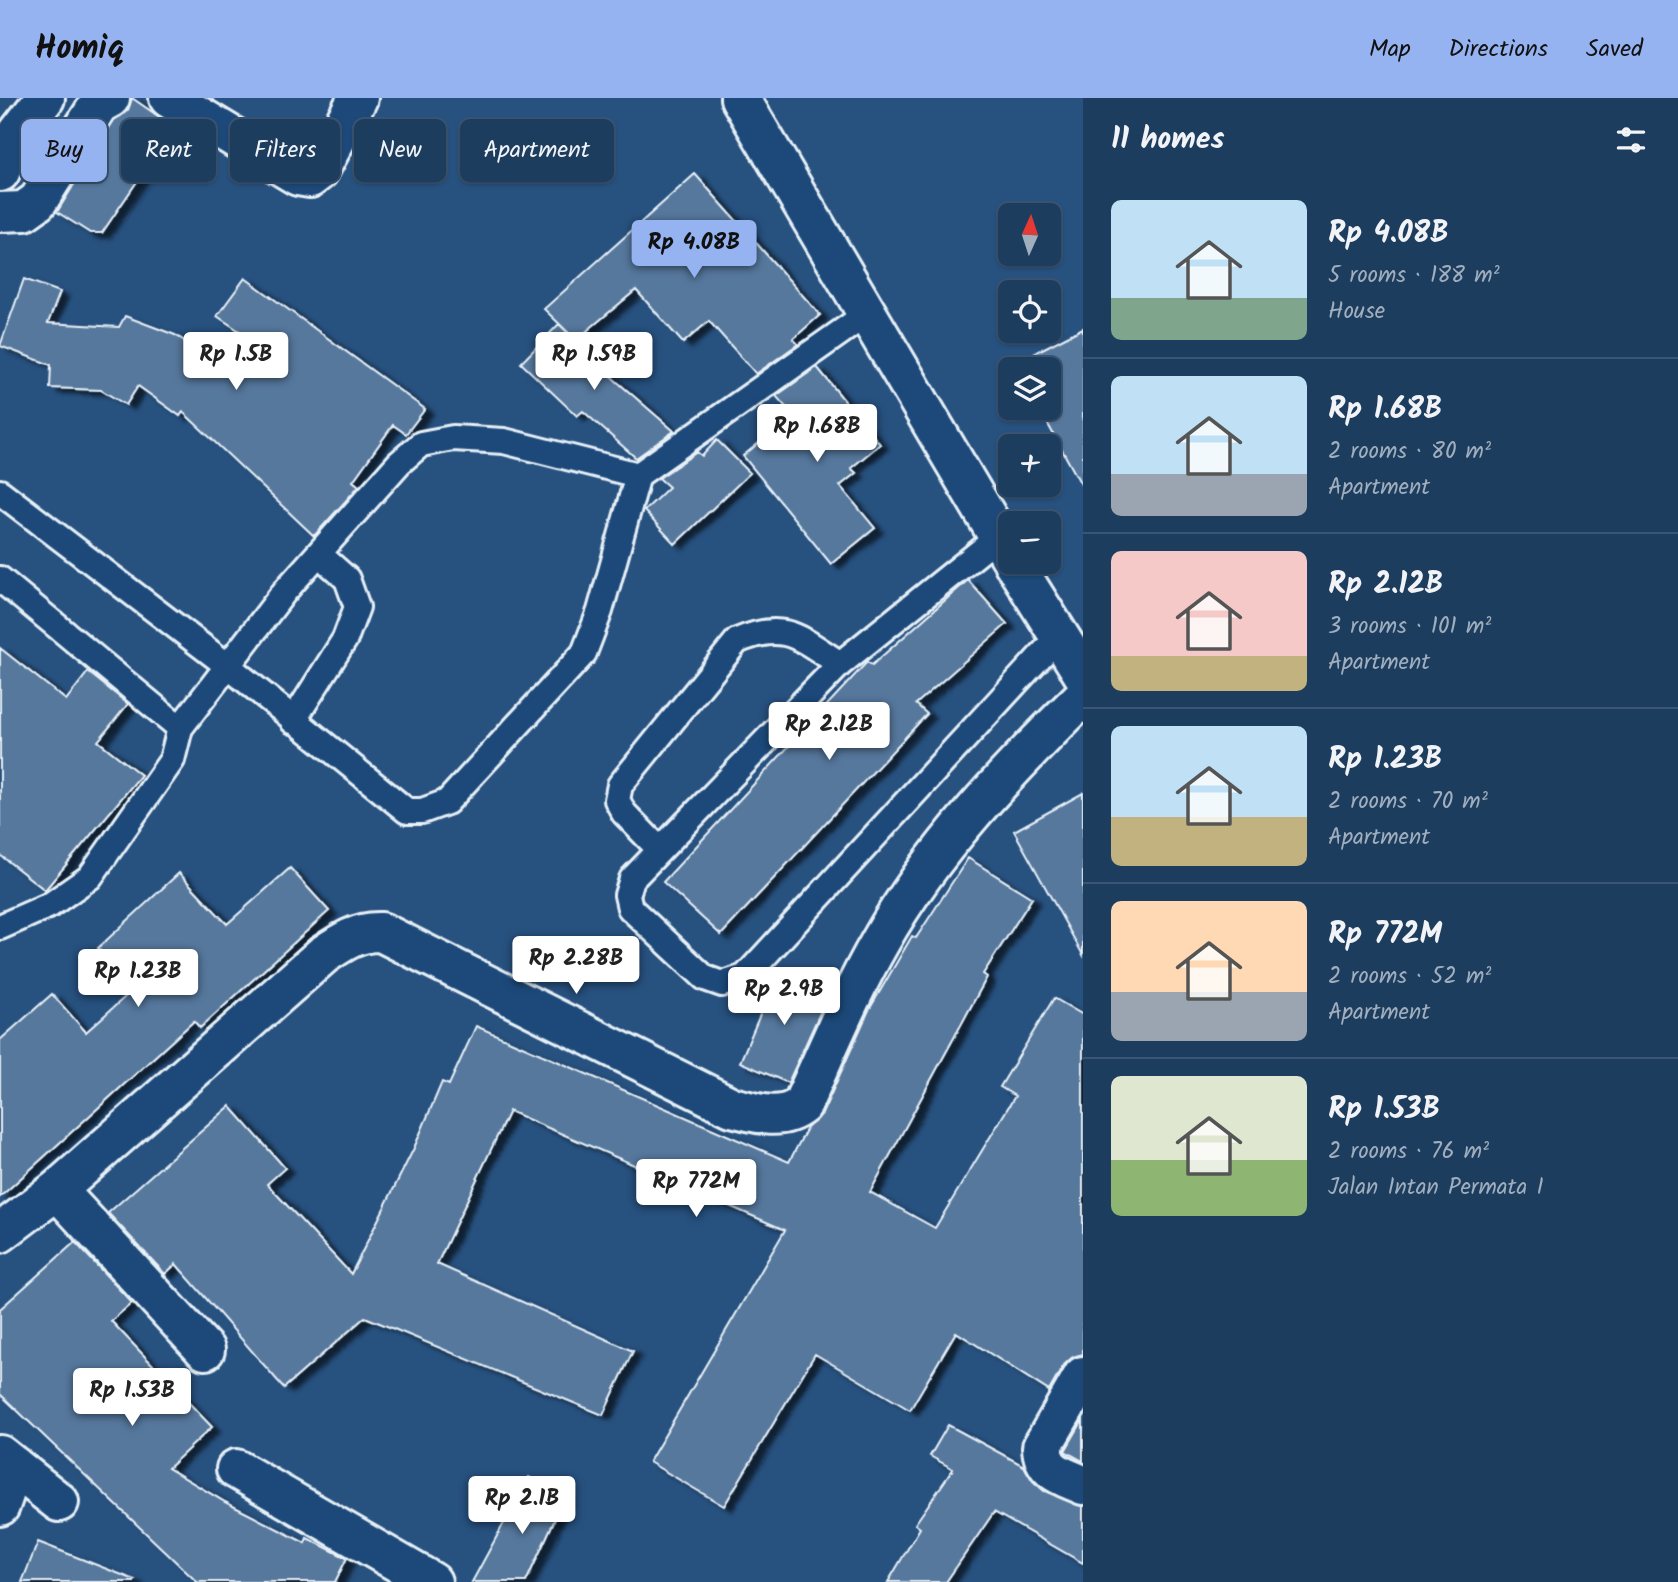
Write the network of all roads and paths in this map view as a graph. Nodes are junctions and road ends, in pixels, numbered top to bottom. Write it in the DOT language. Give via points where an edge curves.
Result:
graph roads {
  1 [pos="45,98"];
  2 [pos="110,98"];
  3 [pos="169,98"];
  4 [pos="358,98"];
  5 [pos="740,98"];
  6 [pos="0,172"];
  7 [pos="0,212"];
  8 [pos="868,313"];
  9 [pos="638,475"];
  10 [pos="0,492"];
  11 [pos="998,537"];
  12 [pos="320,555"];
  13 [pos="998,558"];
  14 [pos="1021,574"];
  15 [pos="0,579"];
  16 [pos="1059,636"];
  17 [pos="840,664"];
  18 [pos="228,666"];
  19 [pos="1083,674"];
  20 [pos="1083,696"];
  21 [pos="293,721"];
  22 [pos="180,727"];
  23 [pos="660,850"];
  24 [pos="0,927"];
  25 [pos="57,1190"];
  26 [pos="0,1233"];
  27 [pos="205,1350"];
  28 [pos="1083,1376"];
  29 [pos="7,1461"];
  30 [pos="236,1469"];
  31 [pos="1083,1485"];
  32 [pos="59,1502"];
  33 [pos="0,1506"];
  34 [pos="432,1582"];
  1 -- 6 [label="main road" via="18,133"];
  2 -- 7 [label="main road" via="99,104 38,201 24,211"];
  3 -- 4 [label="main road" via="298,176 310,178 319,172"];
  5 -- 8 [label="main road"];
  8 -- 9 [label="lane"];
  8 -- 11 [label="main road"];
  9 -- 12 [label="lane" via="503,441 453,438 421,444"];
  9 -- 21 [label="lane" via="584,653 447,802 407,811"];
  10 -- 18 [label="lane"];
  12 -- 18 [label="lane" via="285,591"];
  12 -- 21 [label="lane" via="347,579 357,607 345,639"];
  13 -- 17 [label="lane"];
  14 -- 16 [label="main road"];
  15 -- 22 [label="lane"];
  16 -- 19 [label="main road"];
  16 -- 23 [label="lane" via="745,978 722,984 705,978 630,908 627,895 632,879"];
  17 -- 23 [label="lane"];
  17 -- 23 [label="lane" via="779,630 737,642 620,785 617,800 624,813"];
  18 -- 21 [label="lane"];
  18 -- 22 [label="lane"];
  20 -- 25 [label="main road" via="997,782 909,895 879,943 802,1105 790,1115 732,1107 381,932 369,931 323,955"];
  22 -- 24 [label="lane" via="172,760 90,877 50,905"];
  25 -- 26 [label="main road"];
  25 -- 27 [label="main road"];
  28 -- 31 [label="main road" via="1042,1447 1042,1460 1047,1468"];
  29 -- 32 [label="main road"];
  29 -- 33 [label="main road"];
  30 -- 34 [label="main road"];
}
